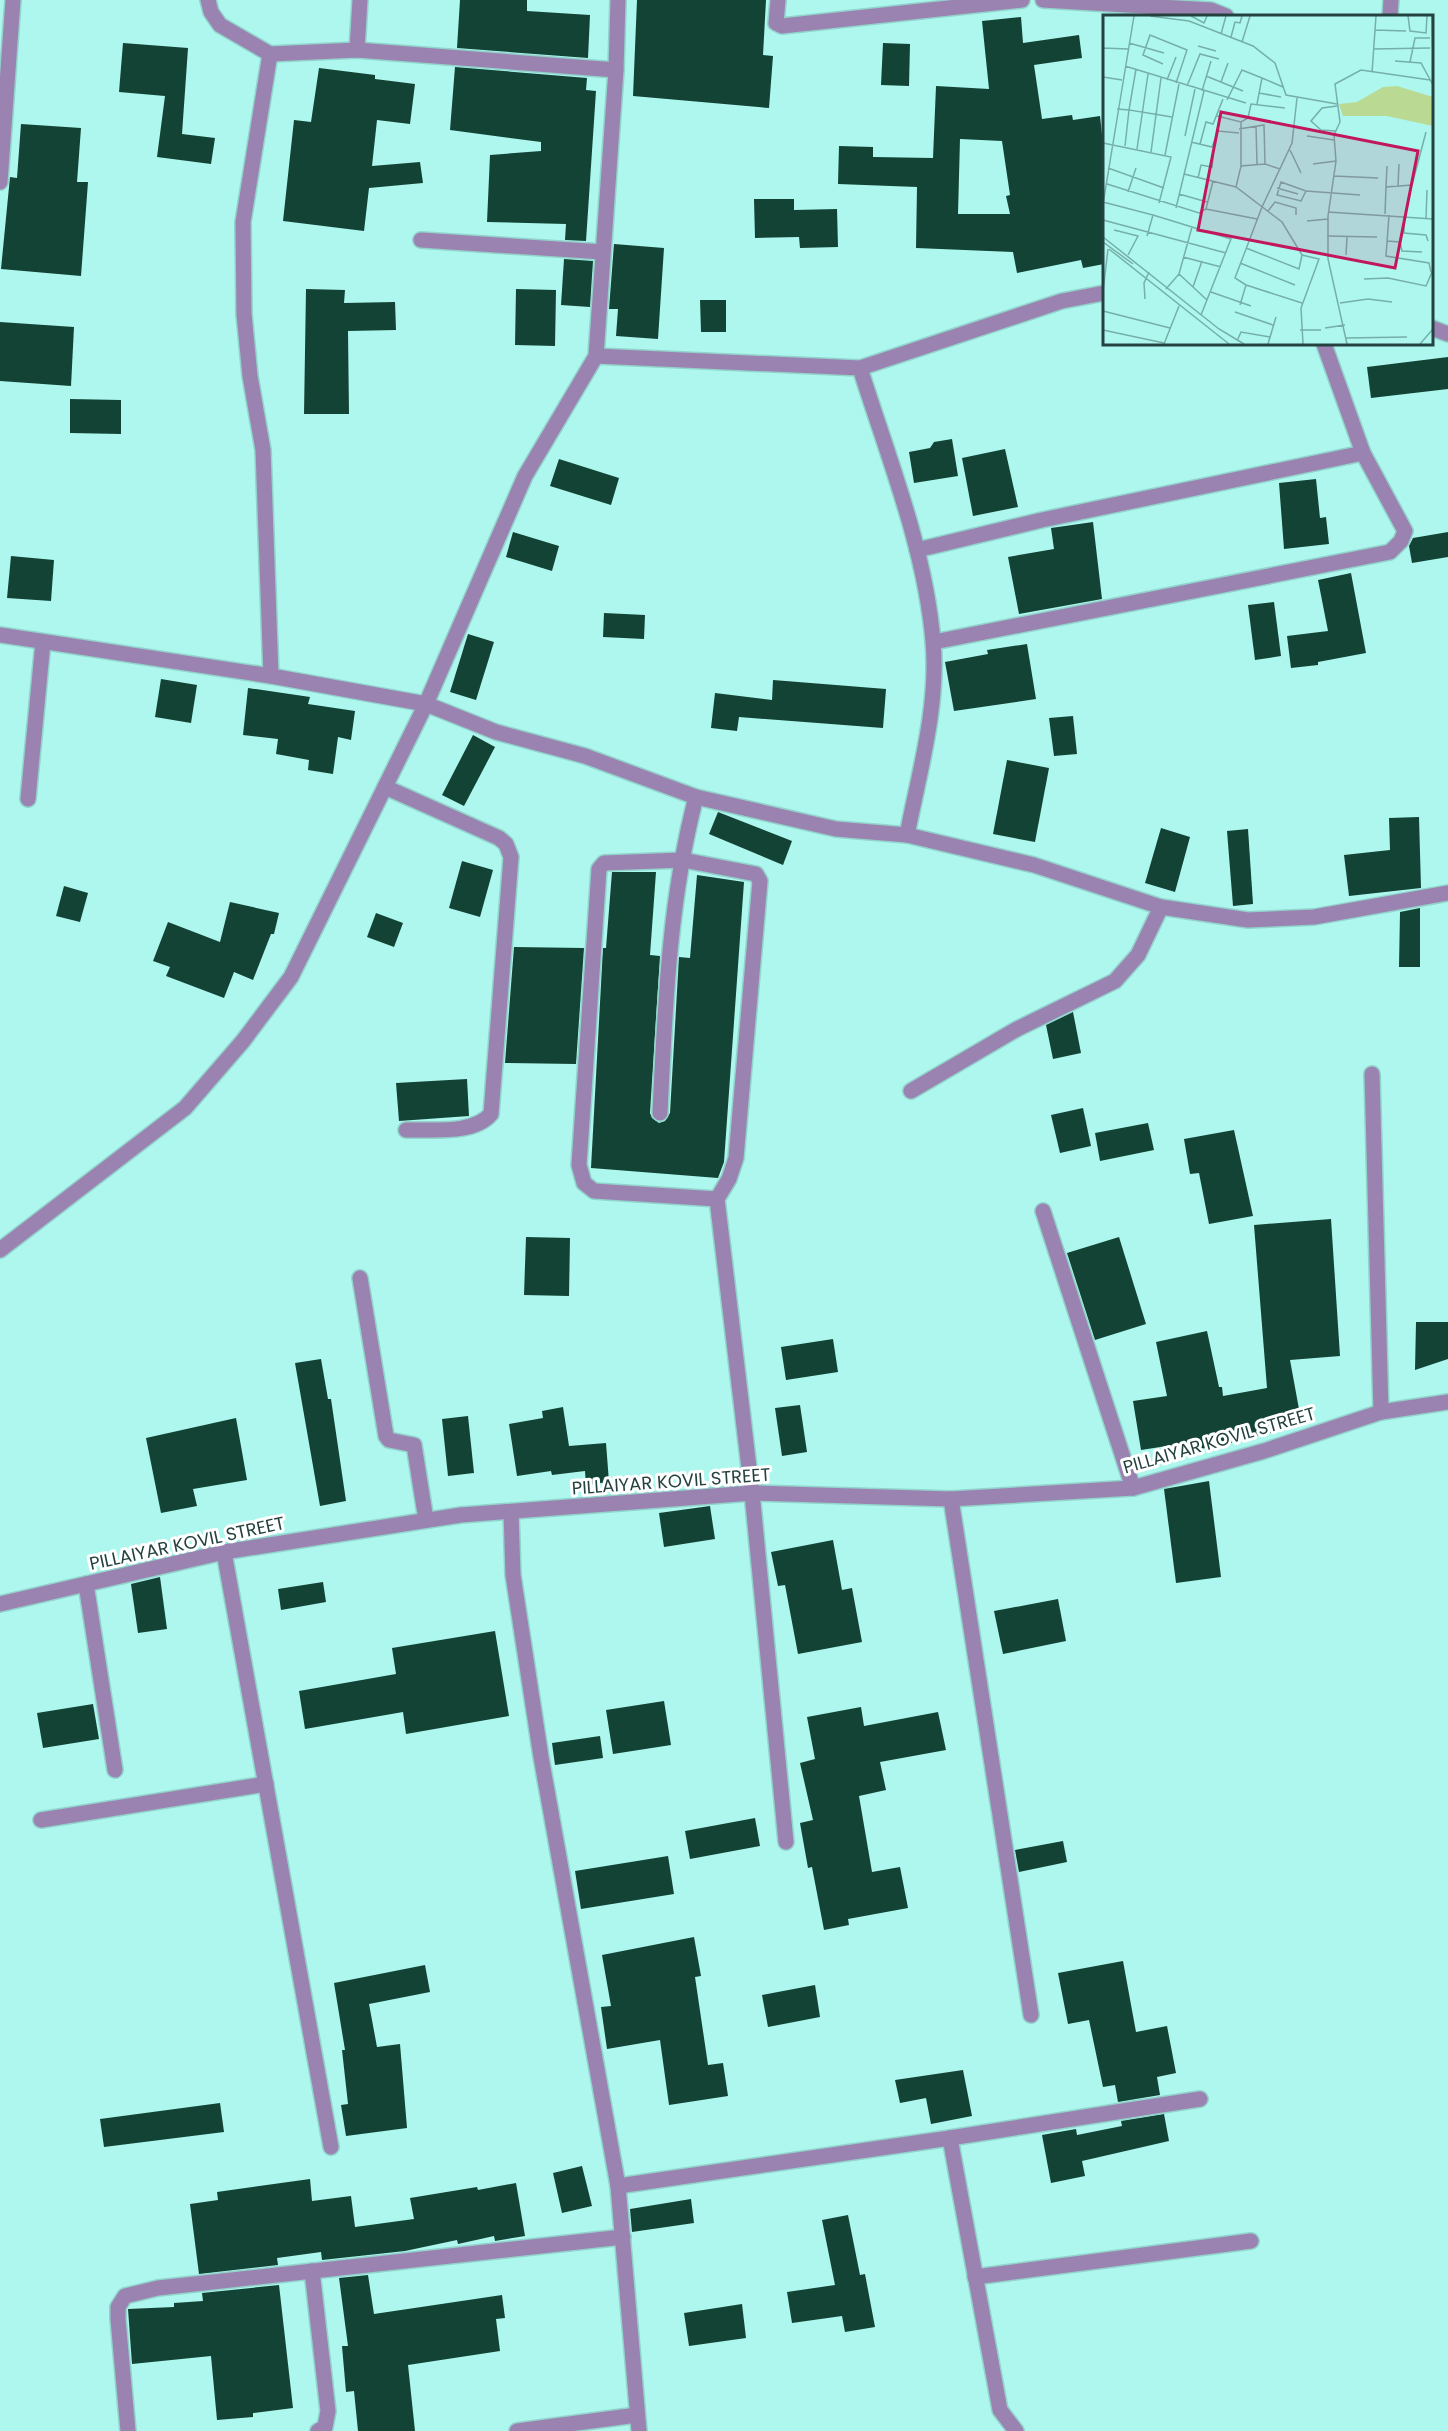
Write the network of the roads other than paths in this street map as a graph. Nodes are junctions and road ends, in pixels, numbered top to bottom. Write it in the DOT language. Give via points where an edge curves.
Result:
graph roads {
  1 [pos="14,0"];
  2 [pos="208,0"];
  3 [pos="360,0"];
  4 [pos="618,0"];
  5 [pos="778,0"];
  6 [pos="1022,0"];
  7 [pos="1043,0"];
  8 [pos="1391,0"];
  9 [pos="1224,15"];
  10 [pos="1390,15"];
  11 [pos="357,50"];
  12 [pos="270,54"];
  13 [pos="616,70"];
  14 [pos="0,182"];
  15 [pos="421,240"];
  16 [pos="603,252"];
  17 [pos="1103,292"];
  18 [pos="1433,329"];
  19 [pos="1448,334"];
  20 [pos="1324,345"];
  21 [pos="596,356"];
  22 [pos="860,369"];
  23 [pos="1363,453"];
  24 [pos="917,550"];
  25 [pos="0,635"];
  26 [pos="43,642"];
  27 [pos="934,642"];
  28 [pos="271,676"];
  29 [pos="426,704"];
  30 [pos="385,787"];
  31 [pos="696,797"];
  32 [pos="28,799"];
  33 [pos="907,835"];
  34 [pos="683,860"];
  35 [pos="1448,892"];
  36 [pos="1161,907"];
  37 [pos="1372,1074"];
  38 [pos="911,1091"];
  39 [pos="660,1113"];
  40 [pos="406,1130"];
  41 [pos="717,1199"];
  42 [pos="1043,1211"];
  43 [pos="0,1250"];
  44 [pos="360,1278"];
  45 [pos="1448,1402"];
  46 [pos="1381,1412"];
  47 [pos="1133,1488"];
  48 [pos="752,1493"];
  49 [pos="951,1499"];
  50 [pos="511,1512"];
  51 [pos="426,1520"];
  52 [pos="224,1552"];
  53 [pos="86,1584"];
  54 [pos="0,1604"];
  55 [pos="115,1770"];
  56 [pos="266,1784"];
  57 [pos="40,1820"];
  58 [pos="786,1842"];
  59 [pos="1031,2015"];
  60 [pos="1200,2099"];
  61 [pos="950,2138"];
  62 [pos="331,2147"];
  63 [pos="618,2186"];
  64 [pos="623,2238"];
  65 [pos="1251,2241"];
  66 [pos="312,2271"];
  67 [pos="975,2277"];
  68 [pos="637,2415"];
  69 [pos="128,2431"];
  70 [pos="318,2431"];
  71 [pos="517,2431"];
  72 [pos="639,2431"];
  73 [pos="1016,2431"];
  1 -- 14 [label="street"];
  2 -- 12 [label="street" via="220,26"];
  3 -- 11 [label="street"];
  4 -- 13 [label="street"];
  5 -- 6 [label="street" via="776,23 782,26"];
  7 -- 9 [label="street" via="1211,10"];
  8 -- 10 [label="street"];
  11 -- 12 [label="street"];
  11 -- 13 [label="street"];
  12 -- 28 [label="street" via="243,222 244,314 263,450"];
  13 -- 16 [label="street"];
  15 -- 16 [label="street"];
  16 -- 21 [label="street"];
  17 -- 22 [label="street" via="1062,301"];
  18 -- 19 [label="street"];
  20 -- 23 [label="street"];
  21 -- 22 [label="street"];
  21 -- 29 [label="street" via="525,476"];
  22 -- 24 [label="street"];
  23 -- 24 [label="street"];
  23 -- 27 [label="street" via="1405,531 1390,552"];
  24 -- 27 [label="street"];
  25 -- 26 [label="street"];
  26 -- 28 [label="street"];
  26 -- 32 [label="street"];
  27 -- 33 [label="street" via="931,714"];
  28 -- 29 [label="street"];
  29 -- 30 [label="street"];
  29 -- 31 [label="street" via="496,732 585,756"];
  30 -- 40 [label="street" via="499,838 506,843 510,857 491,1114 473,1126"];
  30 -- 43 [label="street" via="291,977 243,1041 184,1108"];
  31 -- 33 [label="street" via="836,829"];
  31 -- 34 [label="street"];
  33 -- 36 [label="street" via="1034,865"];
  34 -- 39 [label="street" via="667,978"];
  34 -- 41 [label="street" via="756,874 761,887 736,1158"];
  34 -- 41 [label="street" via="600,865 579,1165 584,1183 594,1191"];
  35 -- 36 [label="street" via="1314,917 1248,920"];
  36 -- 38 [label="street" via="1138,955 1115,981 1017,1029"];
  37 -- 46 [label="street"];
  41 -- 48 [label="street"];
  42 -- 47 [label="street"];
  44 -- 51 [label="street" via="386,1436 414,1445"];
  45 -- 46 [label="street, PILLAIYAR KOVIL STREET"];
  46 -- 47 [label="street, PILLAIYAR KOVIL STREET" via="1264,1451"];
  47 -- 49 [label="street, PILLAIYAR KOVIL STREET"];
  48 -- 49 [label="street, PILLAIYAR KOVIL STREET"];
  48 -- 50 [label="street, PILLAIYAR KOVIL STREET"];
  48 -- 58 [label="street"];
  49 -- 59 [label="street"];
  50 -- 51 [label="street, PILLAIYAR KOVIL STREET"];
  50 -- 63 [label="street" via="513,1575 539,1746"];
  51 -- 52 [label="street, PILLAIYAR KOVIL STREET"];
  52 -- 53 [label="street, PILLAIYAR KOVIL STREET"];
  52 -- 56 [label="street"];
  53 -- 54 [label="street, PILLAIYAR KOVIL STREET"];
  53 -- 55 [label="street"];
  56 -- 57 [label="street"];
  56 -- 62 [label="street"];
  60 -- 61 [label="street"];
  61 -- 63 [label="street"];
  61 -- 67 [label="street"];
  63 -- 64 [label="street"];
  64 -- 66 [label="street"];
  64 -- 68 [label="street"];
  65 -- 67 [label="street"];
  66 -- 69 [label="street" via="158,2288 125,2296 118,2307 118,2319"];
  66 -- 70 [label="street" via="328,2411 325,2427"];
  67 -- 73 [label="street" via="1000,2410"];
  68 -- 71 [label="street"];
  68 -- 72 [label="street"];
}
